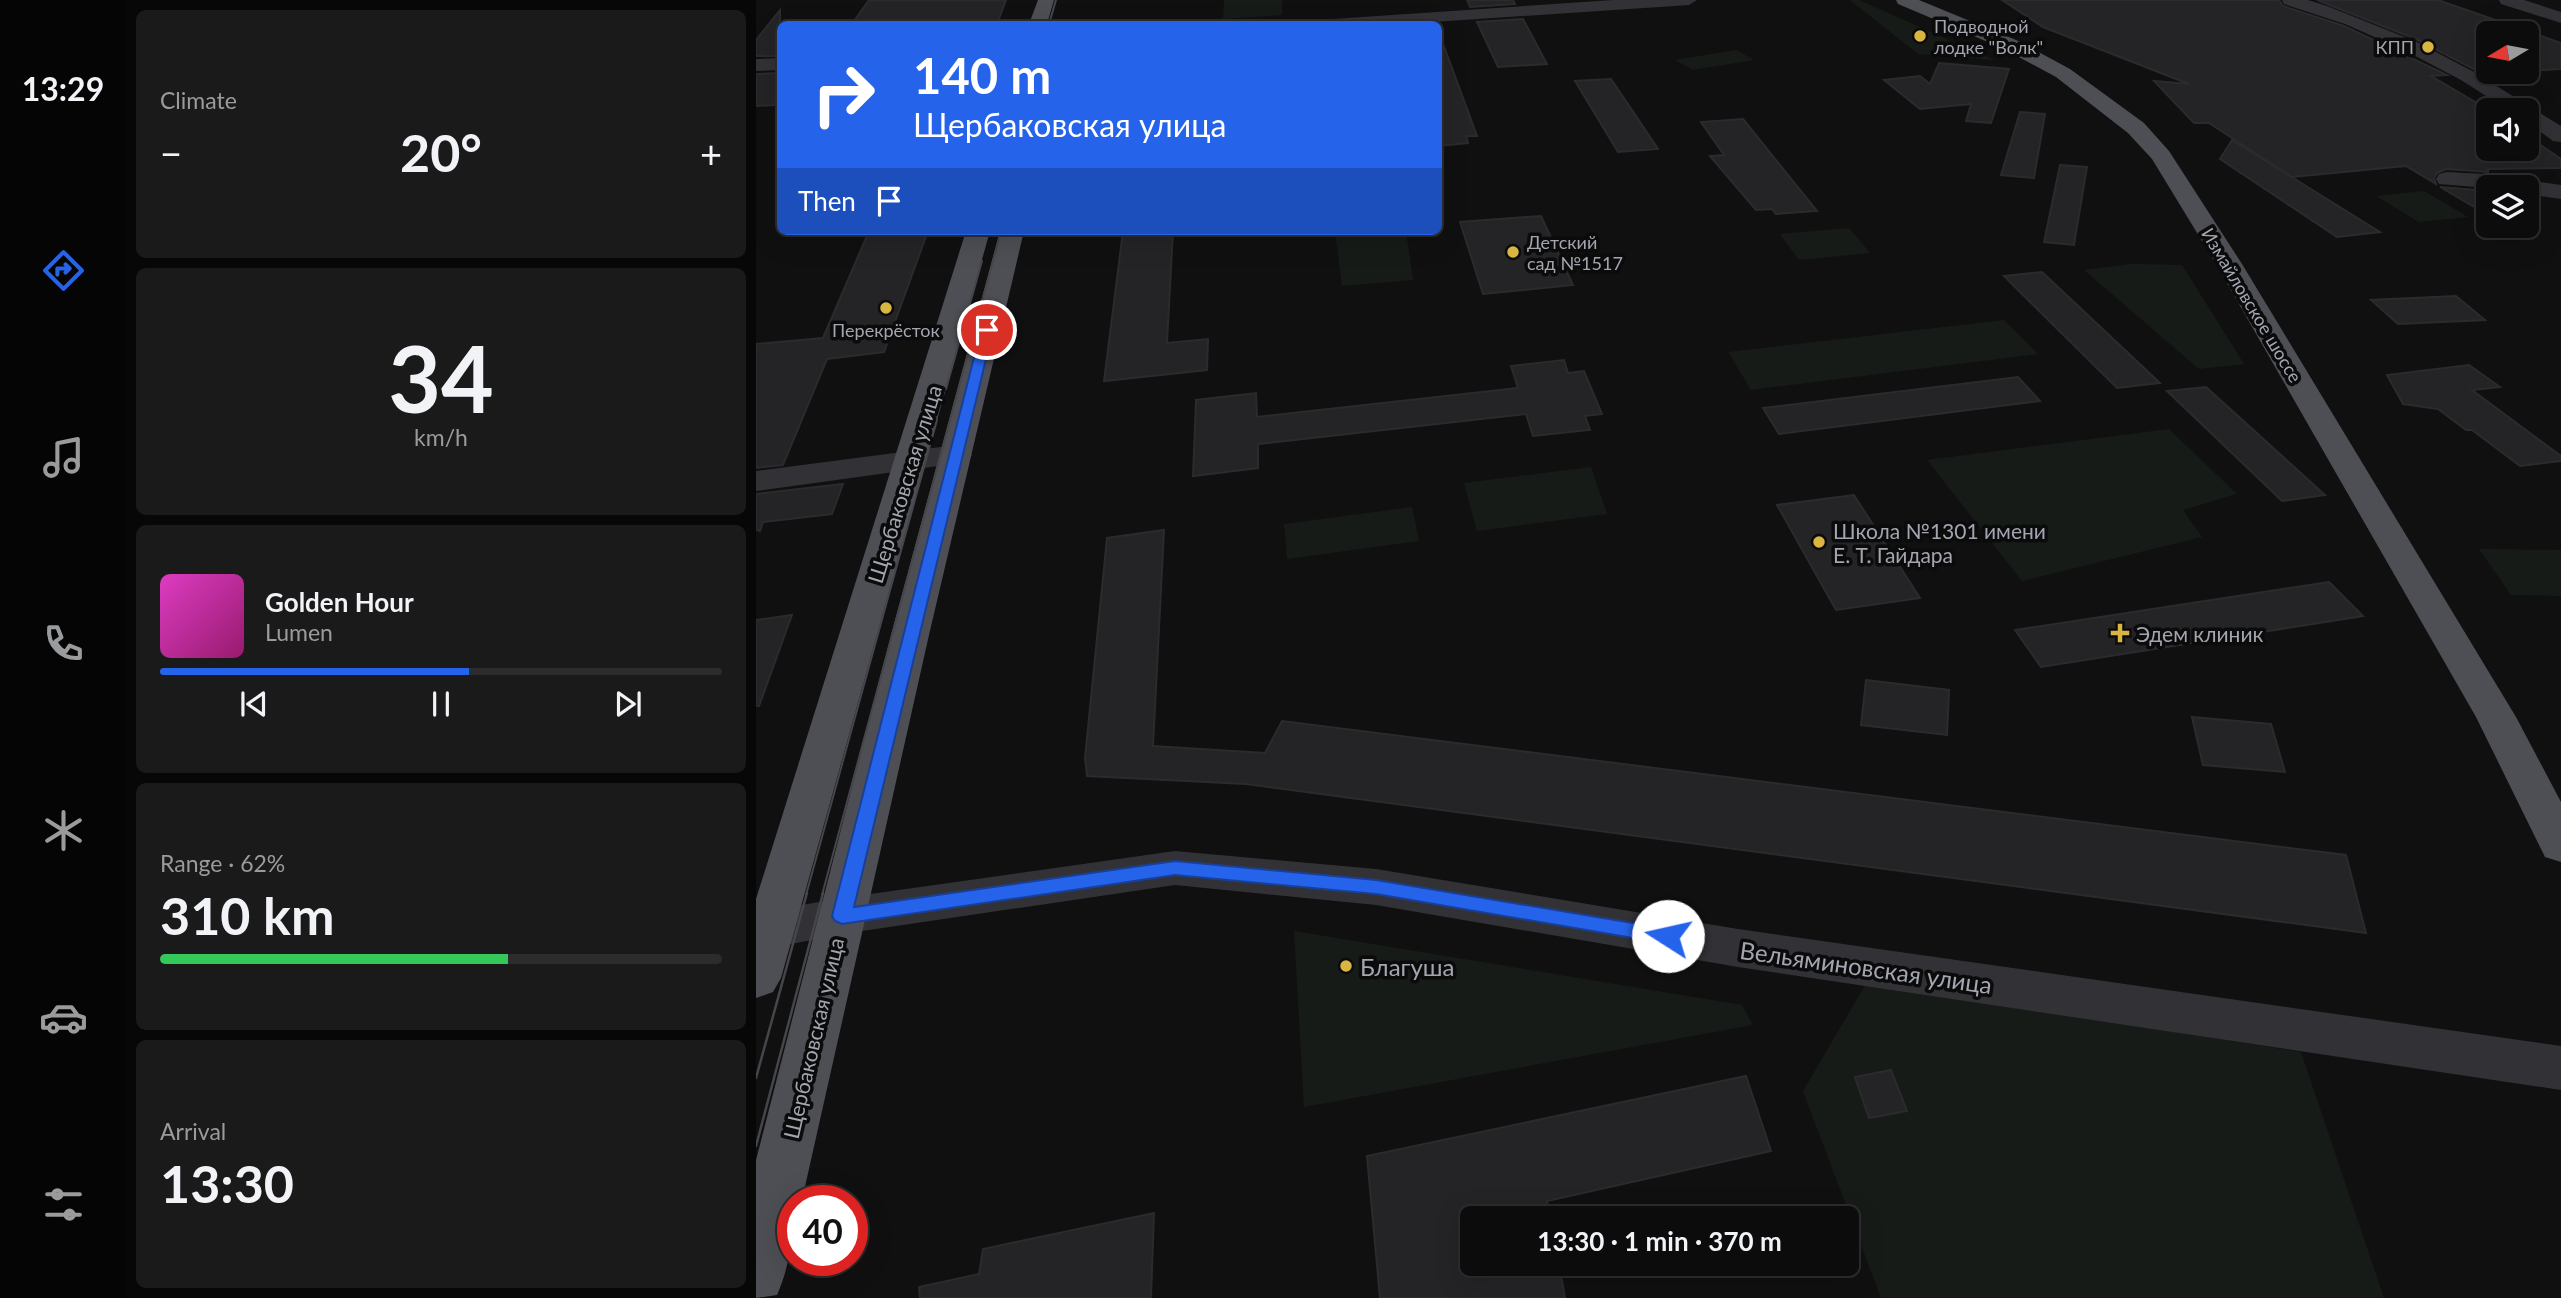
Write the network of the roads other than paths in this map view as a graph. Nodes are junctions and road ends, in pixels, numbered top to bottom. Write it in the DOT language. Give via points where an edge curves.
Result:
graph roads {
  1 [pos="1046,0"];
  2 [pos="1689,0"];
  3 [pos="1904,0"];
  4 [pos="2290,0"];
  5 [pos="2507,0"];
  6 [pos="2561,18"];
  7 [pos="1039,21"];
  8 [pos="1378,21"];
  9 [pos="777,64"];
  10 [pos="756,65"];
  11 [pos="2504,98"];
  12 [pos="2539,121"];
  13 [pos="2561,136"];
  14 [pos="2447,179"];
  15 [pos="2561,192"];
  16 [pos="977,235"];
  17 [pos="1011,235"];
  18 [pos="956,456"];
  19 [pos="910,461"];
  20 [pos="756,481"];
  21 [pos="2496,717"];
  22 [pos="2561,813"];
  23 [pos="2561,845"];
  24 [pos="842,916"];
  25 [pos="763,931"];
  26 [pos="756,978"];
  27 [pos="2561,1068"];
  28 [pos="756,1275"];
  1 -- 7 [label="main road"];
  2 -- 8 [label="street"];
  3 -- 21 [label="main road, Измайловское шоссе" via="2009,44 2063,73 2136,128 2161,156"];
  4 -- 11 [label="street" via="2436,58"];
  5 -- 6 [label="street"];
  9 -- 10 [label="street"];
  12 -- 13 [label="street"];
  14 -- 15 [label="street"];
  16 -- 19 [label="main road, Щербаковская улица"];
  17 -- 18 [label="main road, Щербаковская улица"];
  18 -- 19 [label="street"];
  18 -- 24 [label="main road, Щербаковская улица"];
  19 -- 20 [label="street"];
  19 -- 25 [label="main road, Щербаковская улица"];
  21 -- 22 [label="main road, Измайловское шоссе"];
  21 -- 23 [label="main road, Измайловское шоссе"];
  24 -- 25 [label="street, Вельяминовская улица"];
  24 -- 27 [label="street, Вельяминовская улица" via="1175,868 1218,871 1376,887 1738,948"];
  24 -- 28 [label="main road, Щербаковская улица"];
  25 -- 26 [label="main road, Щербаковская улица"];
}
